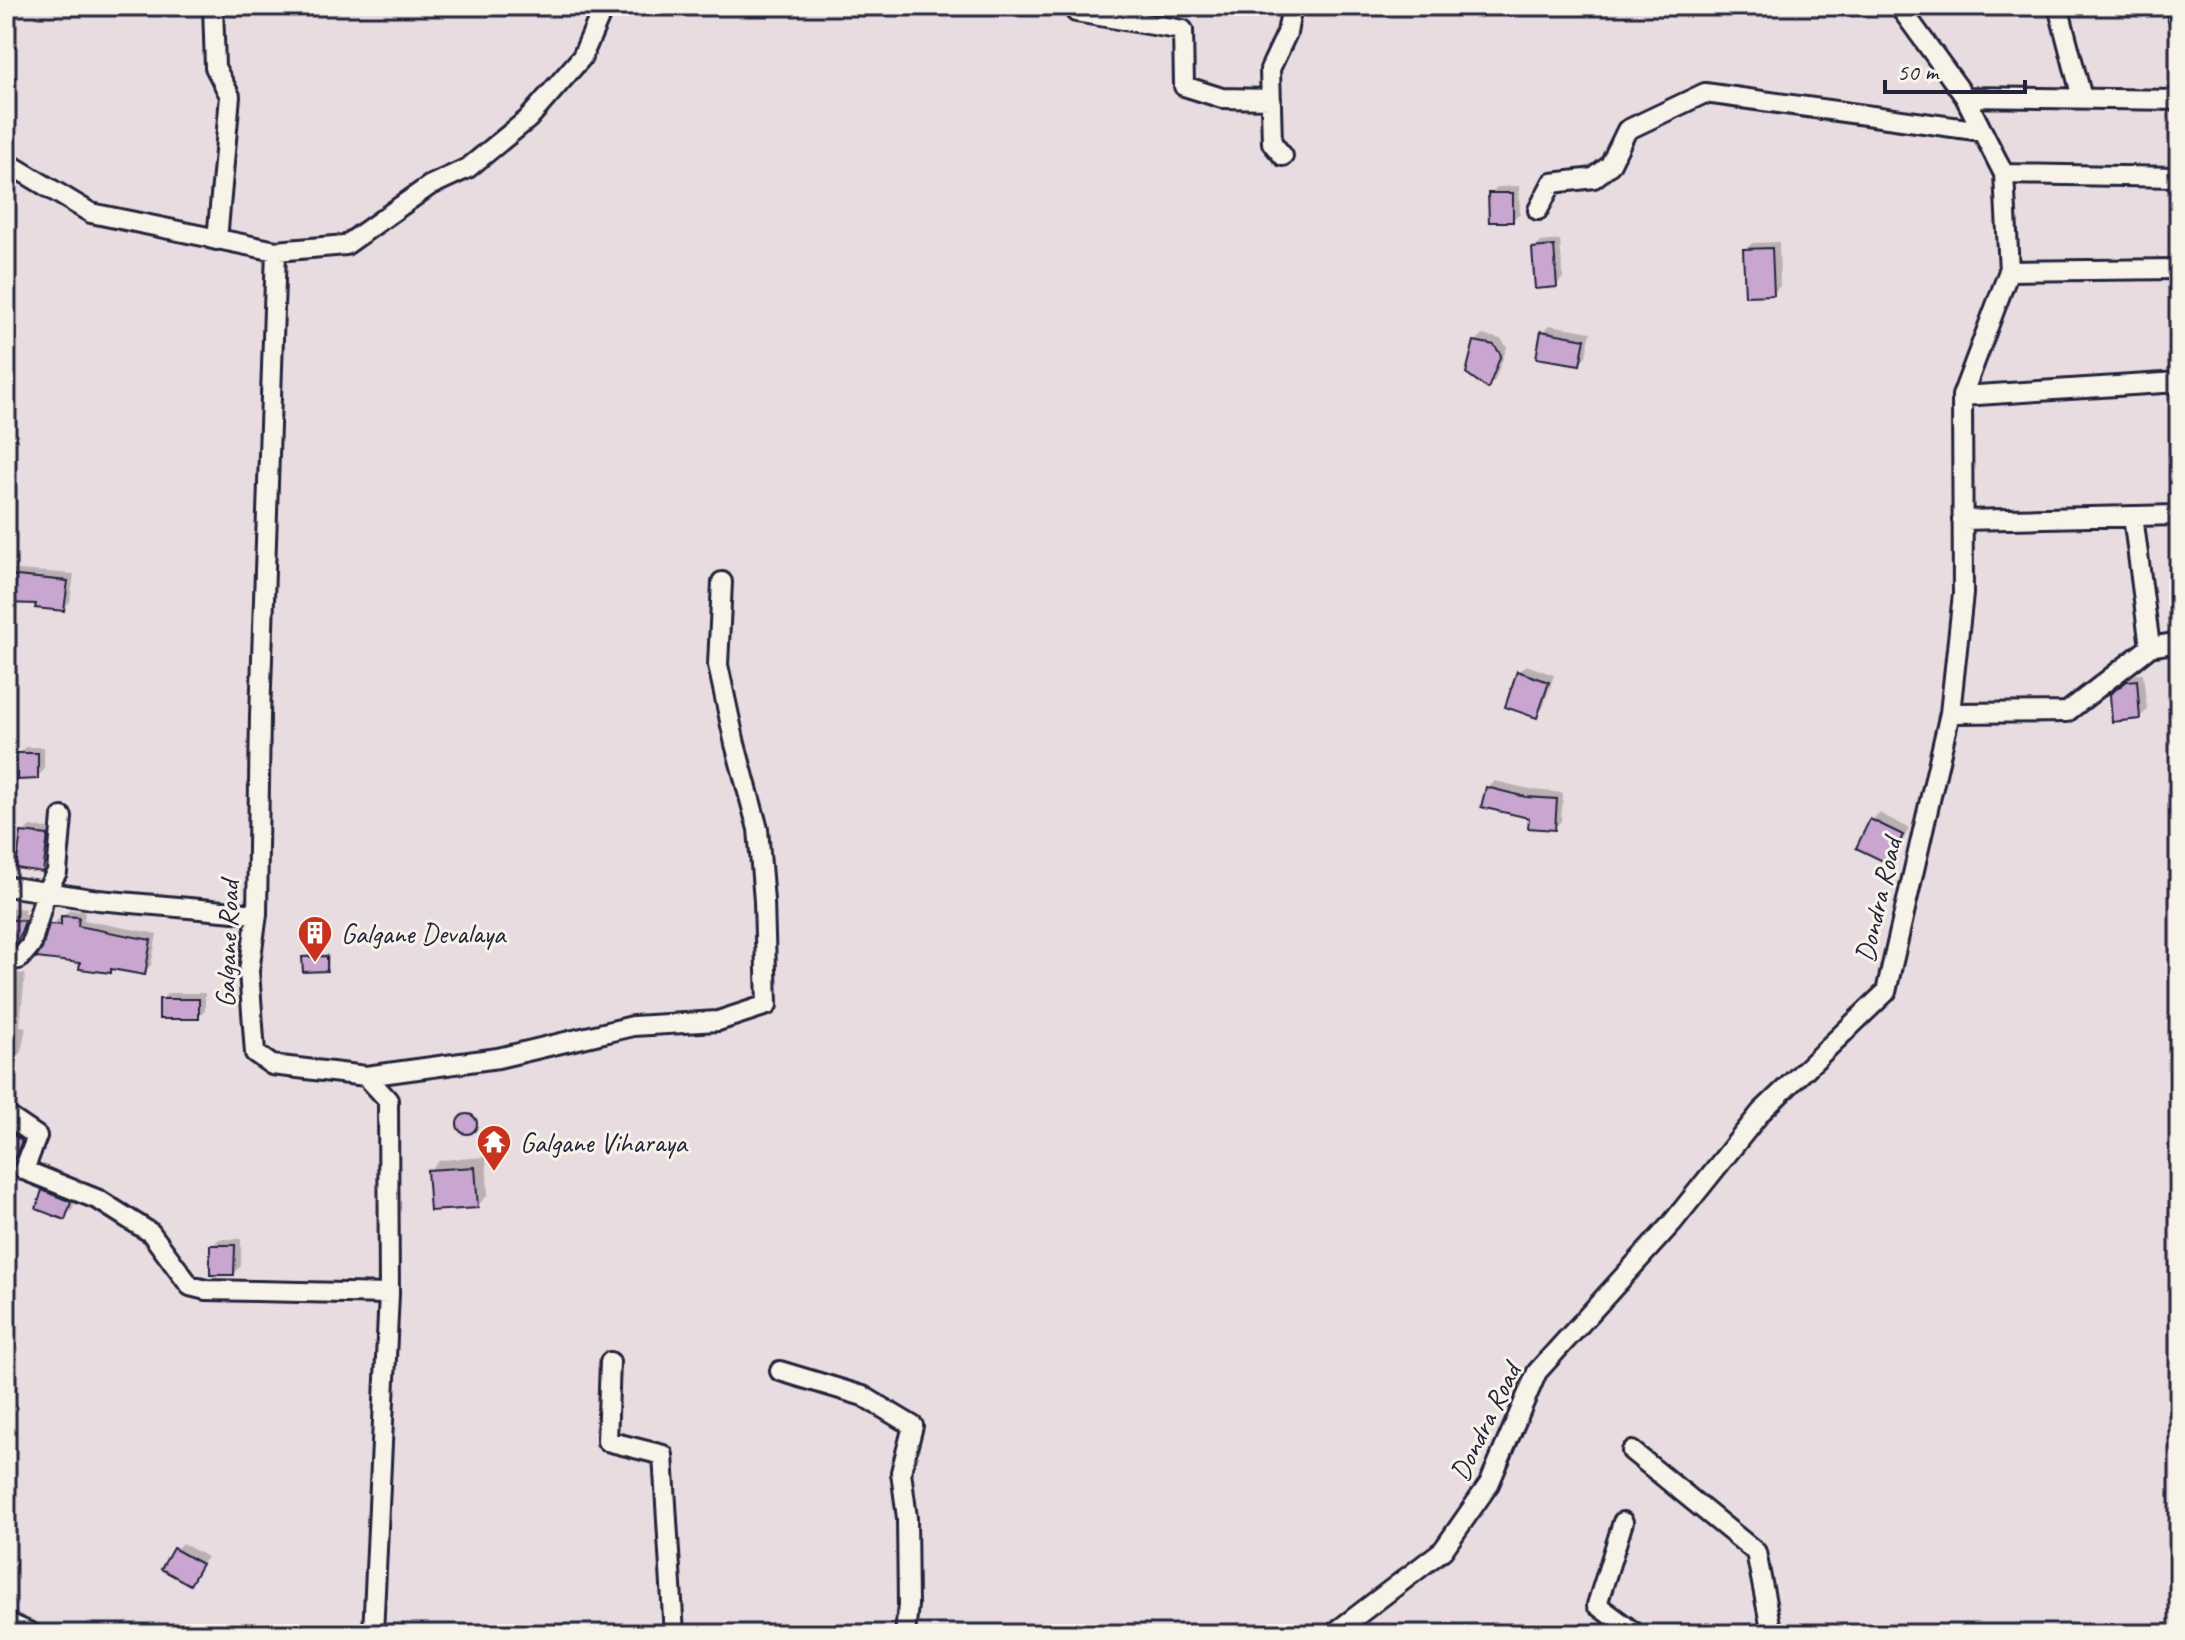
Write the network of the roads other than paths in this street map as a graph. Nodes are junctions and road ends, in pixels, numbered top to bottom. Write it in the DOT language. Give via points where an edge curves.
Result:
graph roads {
  1 [pos="213,6"];
  2 [pos="604,6"];
  3 [pos="1292,6"];
  4 [pos="1899,6"];
  5 [pos="2058,6"];
  6 [pos="2175,6"];
  7 [pos="1076,12"];
  8 [pos="2179,19"];
  9 [pos="1965,97"];
  10 [pos="2082,98"];
  11 [pos="1271,99"];
  12 [pos="2179,100"];
  13 [pos="1982,131"];
  14 [pos="1283,156"];
  15 [pos="6,163"];
  16 [pos="2004,174"];
  17 [pos="2179,177"];
  18 [pos="1538,210"];
  19 [pos="217,240"];
  20 [pos="276,251"];
  21 [pos="2179,269"];
  22 [pos="2009,271"];
  23 [pos="2179,382"];
  24 [pos="1962,396"];
  25 [pos="2179,515"];
  26 [pos="2133,516"];
  27 [pos="1962,520"];
  28 [pos="722,582"];
  29 [pos="2179,642"];
  30 [pos="2150,647"];
  31 [pos="1950,713"];
  32 [pos="62,817"];
  33 [pos="6,886"];
  34 [pos="46,891"];
  35 [pos="257,914"];
  36 [pos="6,961"];
  37 [pos="366,1076"];
  38 [pos="6,1115"];
  39 [pos="389,1294"];
  40 [pos="610,1362"];
  41 [pos="780,1371"];
  42 [pos="1632,1451"];
  43 [pos="1623,1522"];
  44 [pos="6,1622"];
  45 [pos="33,1634"];
  46 [pos="373,1634"];
  47 [pos="674,1634"];
  48 [pos="905,1634"];
  49 [pos="1333,1634"];
  50 [pos="1636,1634"];
  51 [pos="1772,1634"];
  1 -- 19 [label="street" via="215,67 230,96"];
  2 -- 20 [label="street" via="582,57 528,119 468,168 429,186 346,245"];
  3 -- 11 [label="street" via="1287,33 1270,69"];
  4 -- 9 [label="street, Dondra Road"];
  5 -- 10 [label="street"];
  6 -- 8 [label="street"];
  7 -- 11 [label="street" via="1183,30 1184,86 1222,98"];
  9 -- 10 [label="street"];
  9 -- 13 [label="street, Dondra Road"];
  10 -- 12 [label="street"];
  11 -- 14 [label="street" via="1272,143"];
  13 -- 16 [label="street, Dondra Road"];
  13 -- 18 [label="street" via="1705,93 1627,130 1610,165 1594,178 1552,183"];
  15 -- 19 [label="street" via="43,190 98,217"];
  16 -- 17 [label="street"];
  16 -- 22 [label="street, Dondra Road"];
  19 -- 20 [label="street"];
  20 -- 35 [label="street, Galgane Road"];
  21 -- 22 [label="street"];
  22 -- 24 [label="street, Dondra Road"];
  23 -- 24 [label="street"];
  24 -- 27 [label="street, Dondra Road"];
  25 -- 26 [label="street"];
  26 -- 27 [label="street"];
  26 -- 30 [label="street"];
  27 -- 31 [label="street, Dondra Road" via="1963,594"];
  28 -- 37 [label="street" via="718,665 758,829 767,1005 718,1021 633,1026 498,1058"];
  29 -- 30 [label="street"];
  30 -- 31 [label="street" via="2067,712"];
  31 -- 49 [label="street, Dondra Road" via="1886,992 1761,1112 1672,1223 1537,1372 1489,1484 1443,1550"];
  32 -- 34 [label="street" via="57,872"];
  33 -- 34 [label="street"];
  34 -- 35 [label="street"];
  34 -- 36 [label="street" via="31,945 19,959"];
  35 -- 37 [label="street, Galgane Road" via="249,971 255,1053 272,1065"];
  37 -- 39 [label="street" via="388,1100"];
  38 -- 39 [label="street" via="37,1136 24,1170 99,1200 151,1233 190,1286"];
  39 -- 46 [label="street"];
  40 -- 47 [label="street" via="607,1441 663,1455"];
  41 -- 48 [label="street" via="863,1396 913,1426 901,1472 907,1518"];
  42 -- 51 [label="street" via="1756,1552"];
  43 -- 50 [label="street" via="1597,1605"];
  44 -- 45 [label="street"];
}
